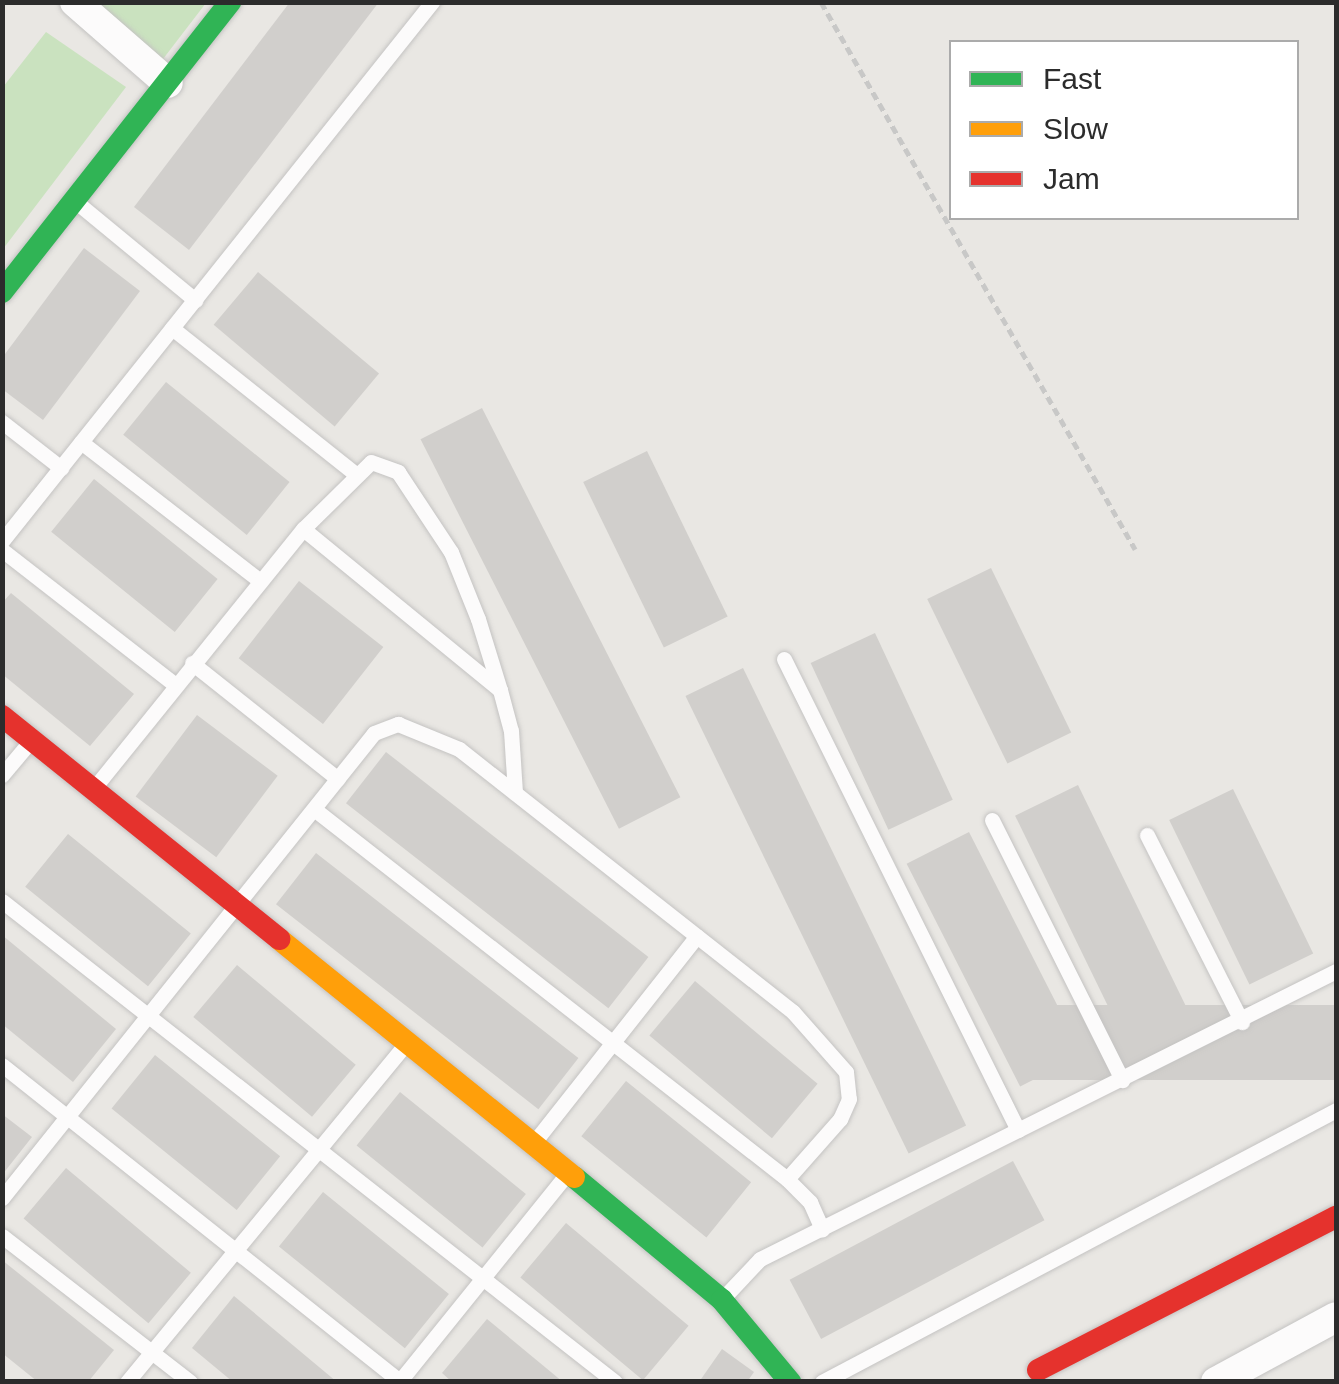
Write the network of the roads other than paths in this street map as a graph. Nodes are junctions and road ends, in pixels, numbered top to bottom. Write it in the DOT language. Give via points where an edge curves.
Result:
graph roads {
  1 [pos="75,2"];
  2 [pos="230,2"];
  3 [pos="432,2"];
  4 [pos="168,83"];
  5 [pos="75,200"];
  6 [pos="2,292"];
  7 [pos="194,300"];
  8 [pos="172,328"];
  9 [pos="2,422"];
  10 [pos="81,442"];
  11 [pos="61,468"];
  12 [pos="357,475"];
  13 [pos="303,529"];
  14 [pos="2,541"];
  15 [pos="2,550"];
  16 [pos="259,580"];
  17 [pos="784,659"];
  18 [pos="192,663"];
  19 [pos="174,684"];
  20 [pos="500,690"];
  21 [pos="2,716"];
  22 [pos="31,740"];
  23 [pos="2,776"];
  24 [pos="338,779"];
  25 [pos="94,788"];
  26 [pos="515,793"];
  27 [pos="314,809"];
  28 [pos="992,820"];
  29 [pos="1147,835"];
  30 [pos="2,901"];
  31 [pos="240,903"];
  32 [pos="697,936"];
  33 [pos="1336,972"];
  34 [pos="146,1019"];
  35 [pos="1242,1022"];
  36 [pos="409,1041"];
  37 [pos="613,1043"];
  38 [pos="2,1064"];
  39 [pos="1122,1080"];
  40 [pos="1336,1110"];
  41 [pos="68,1117"];
  42 [pos="1018,1130"];
  43 [pos="534,1143"];
  44 [pos="318,1152"];
  45 [pos="569,1172"];
  46 [pos="787,1179"];
  47 [pos="2,1198"];
  48 [pos="1336,1217"];
  49 [pos="822,1229"];
  50 [pos="2,1236"];
  51 [pos="236,1251"];
  52 [pos="483,1280"];
  53 [pos="722,1300"];
  54 [pos="1336,1317"];
  55 [pos="152,1352"];
  56 [pos="1038,1370"];
  57 [pos="400,1381"];
  58 [pos="127,1382"];
  59 [pos="190,1382"];
  60 [pos="614,1382"];
  61 [pos="790,1382"];
  62 [pos="822,1382"];
  63 [pos="1216,1382"];
  1 -- 4 [label="street"];
  2 -- 4 [label="street"];
  3 -- 7 [label="lane"];
  4 -- 5 [label="street"];
  5 -- 6 [label="street"];
  5 -- 7 [label="lane"];
  7 -- 8 [label="lane"];
  8 -- 10 [label="lane"];
  8 -- 12 [label="lane"];
  9 -- 11 [label="lane"];
  10 -- 11 [label="lane"];
  10 -- 16 [label="lane"];
  11 -- 14 [label="lane"];
  12 -- 13 [label="lane"];
  12 -- 20 [label="lane" via="371,462 382,464 409,488 451,552"];
  13 -- 16 [label="lane"];
  13 -- 20 [label="lane"];
  15 -- 19 [label="lane"];
  16 -- 18 [label="lane"];
  17 -- 42 [label="lane"];
  18 -- 19 [label="lane"];
  18 -- 24 [label="lane"];
  19 -- 25 [label="lane"];
  20 -- 26 [label="lane" via="512,730"];
  21 -- 22 [label="street"];
  22 -- 23 [label="lane"];
  22 -- 25 [label="street"];
  24 -- 26 [label="lane" via="374,732 398,724 460,749"];
  24 -- 27 [label="lane"];
  25 -- 31 [label="street"];
  26 -- 32 [label="lane"];
  27 -- 31 [label="lane"];
  27 -- 37 [label="lane"];
  28 -- 39 [label="lane"];
  29 -- 35 [label="lane"];
  30 -- 34 [label="lane"];
  31 -- 34 [label="lane"];
  31 -- 36 [label="street"];
  32 -- 37 [label="lane"];
  32 -- 46 [label="lane" via="793,1012 846,1072 850,1099 840,1119"];
  33 -- 35 [label="lane"];
  34 -- 41 [label="lane"];
  34 -- 44 [label="lane"];
  35 -- 39 [label="lane"];
  36 -- 43 [label="street"];
  36 -- 44 [label="lane"];
  37 -- 43 [label="lane"];
  37 -- 46 [label="lane"];
  38 -- 41 [label="lane"];
  39 -- 42 [label="lane"];
  40 -- 62 [label="lane"];
  41 -- 47 [label="lane"];
  41 -- 51 [label="lane"];
  42 -- 49 [label="lane"];
  43 -- 45 [label="street"];
  44 -- 51 [label="lane"];
  44 -- 52 [label="lane"];
  45 -- 52 [label="lane"];
  45 -- 53 [label="street"];
  46 -- 49 [label="lane" via="810,1202"];
  48 -- 56 [label="street"];
  49 -- 53 [label="lane" via="760,1259"];
  50 -- 55 [label="lane"];
  51 -- 55 [label="lane"];
  51 -- 57 [label="lane"];
  52 -- 57 [label="lane"];
  52 -- 60 [label="lane"];
  53 -- 61 [label="street"];
  54 -- 63 [label="street"];
  55 -- 58 [label="lane"];
  55 -- 59 [label="lane"];
}
